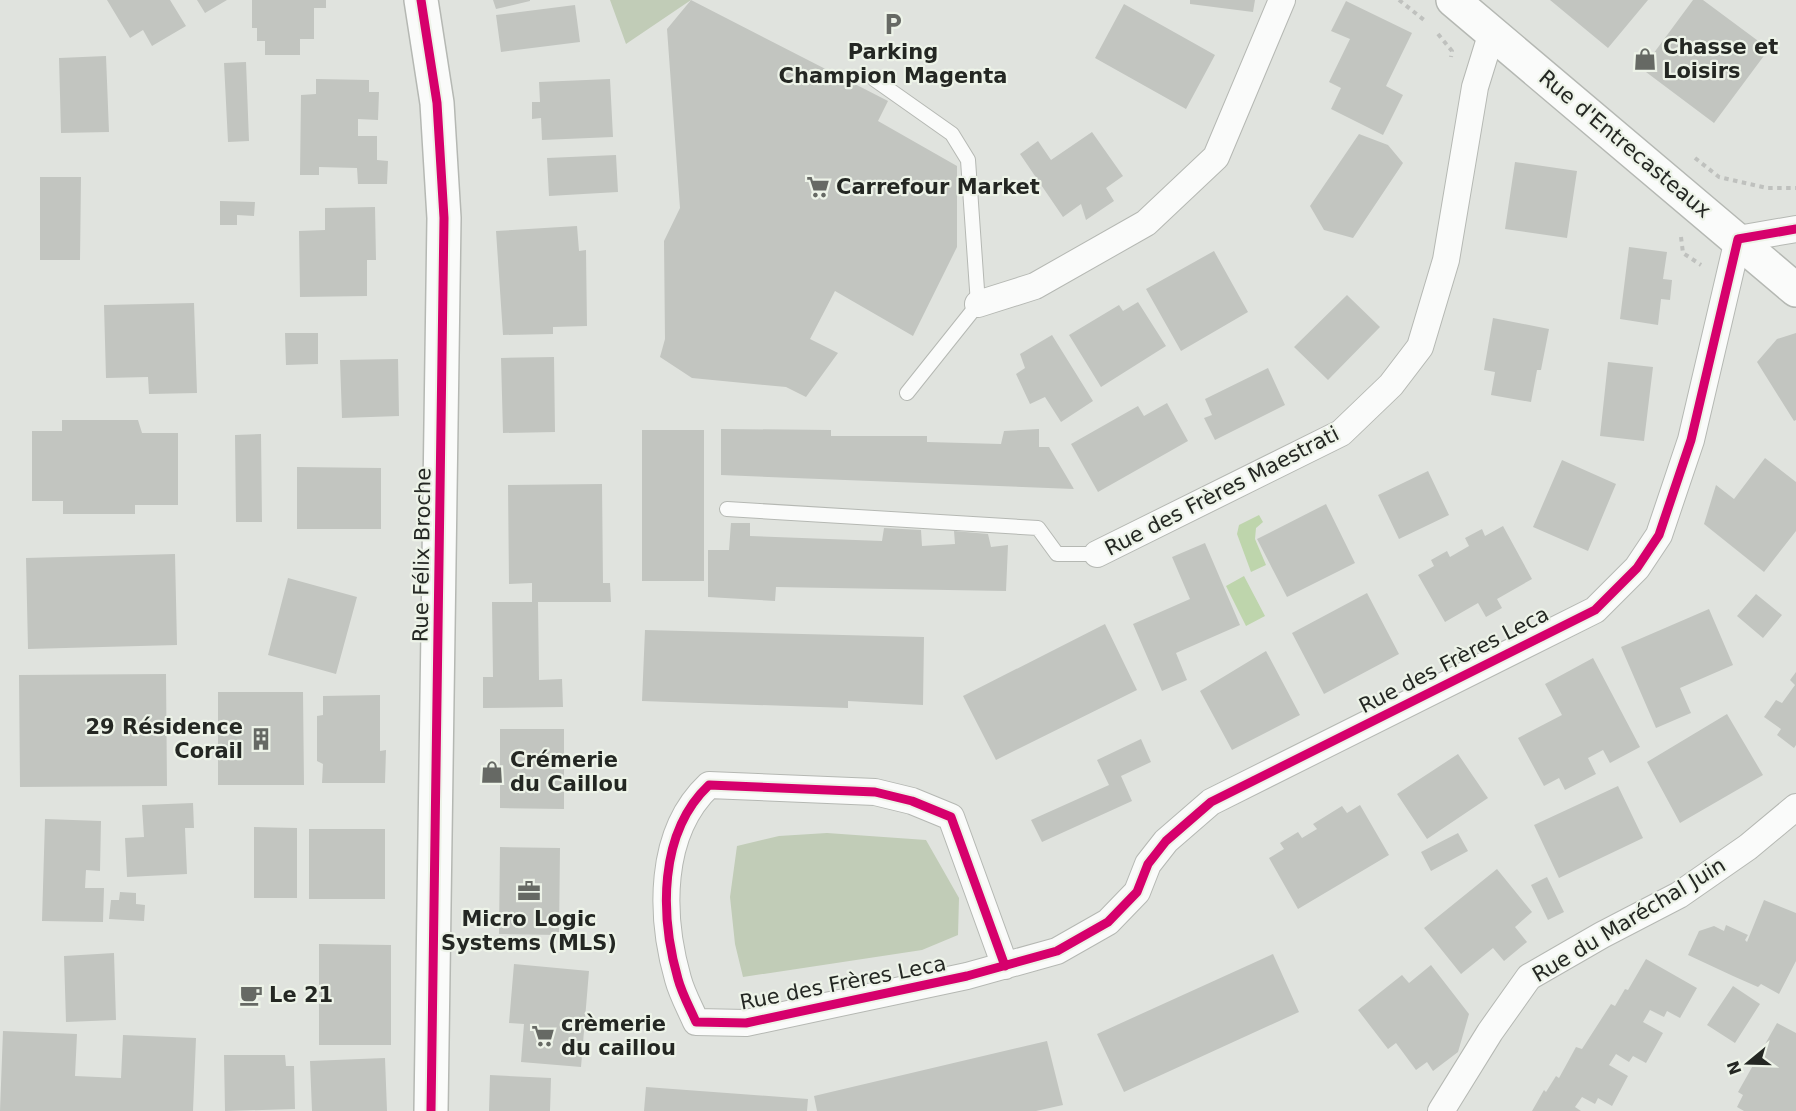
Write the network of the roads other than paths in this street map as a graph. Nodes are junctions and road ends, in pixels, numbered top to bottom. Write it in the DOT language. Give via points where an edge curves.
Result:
graph roads {
  1 [pos="421,0"];
  2 [pos="1282,0"];
  3 [pos="1453,0"];
  4 [pos="1492,32"];
  5 [pos="874,79"];
  6 [pos="1796,229"];
  7 [pos="1738,239"];
  8 [pos="1796,290"];
  9 [pos="978,304"];
  10 [pos="907,393"];
  11 [pos="727,509"];
  12 [pos="1097,554"];
  13 [pos="1796,807"];
  14 [pos="1005,966"];
  15 [pos="431,1111"];
  16 [pos="1441,1111"];
  1 -- 15 [label="street, Rue Félix Broche" via="437,103 444,218"];
  2 -- 9 [label="street" via="1216,157 1146,223 1035,286"];
  3 -- 4 [label="street, Rue d'Entrecasteaux"];
  4 -- 7 [label="street, Rue d'Entrecasteaux"];
  4 -- 12 [label="street, Rue des Frères Maestrati" via="1474,87 1446,260 1420,347 1391,385 1341,433"];
  5 -- 9 [label="lane" via="952,134 968,160"];
  6 -- 7 [label="street"];
  7 -- 8 [label="street, Rue d'Entrecasteaux"];
  7 -- 14 [label="street, Rue des Frères Leca" via="1691,440 1659,535 1637,568 1595,610 1211,802 1166,842 1148,864 1137,892 1108,922 1057,951"];
  9 -- 10 [label="lane"];
  11 -- 12 [label="lane" via="1038,528 1057,554"];
  13 -- 16 [label="street, Rue du Maréchal Juin" via="1748,847 1679,895 1529,977"];
  14 -- 14 [label="street, Rue des Frères Leca" via="746,1023 696,1022 678,980 670,936 667,867 677,835 694,800 710,785 875,792 912,801 951,817"];
}
